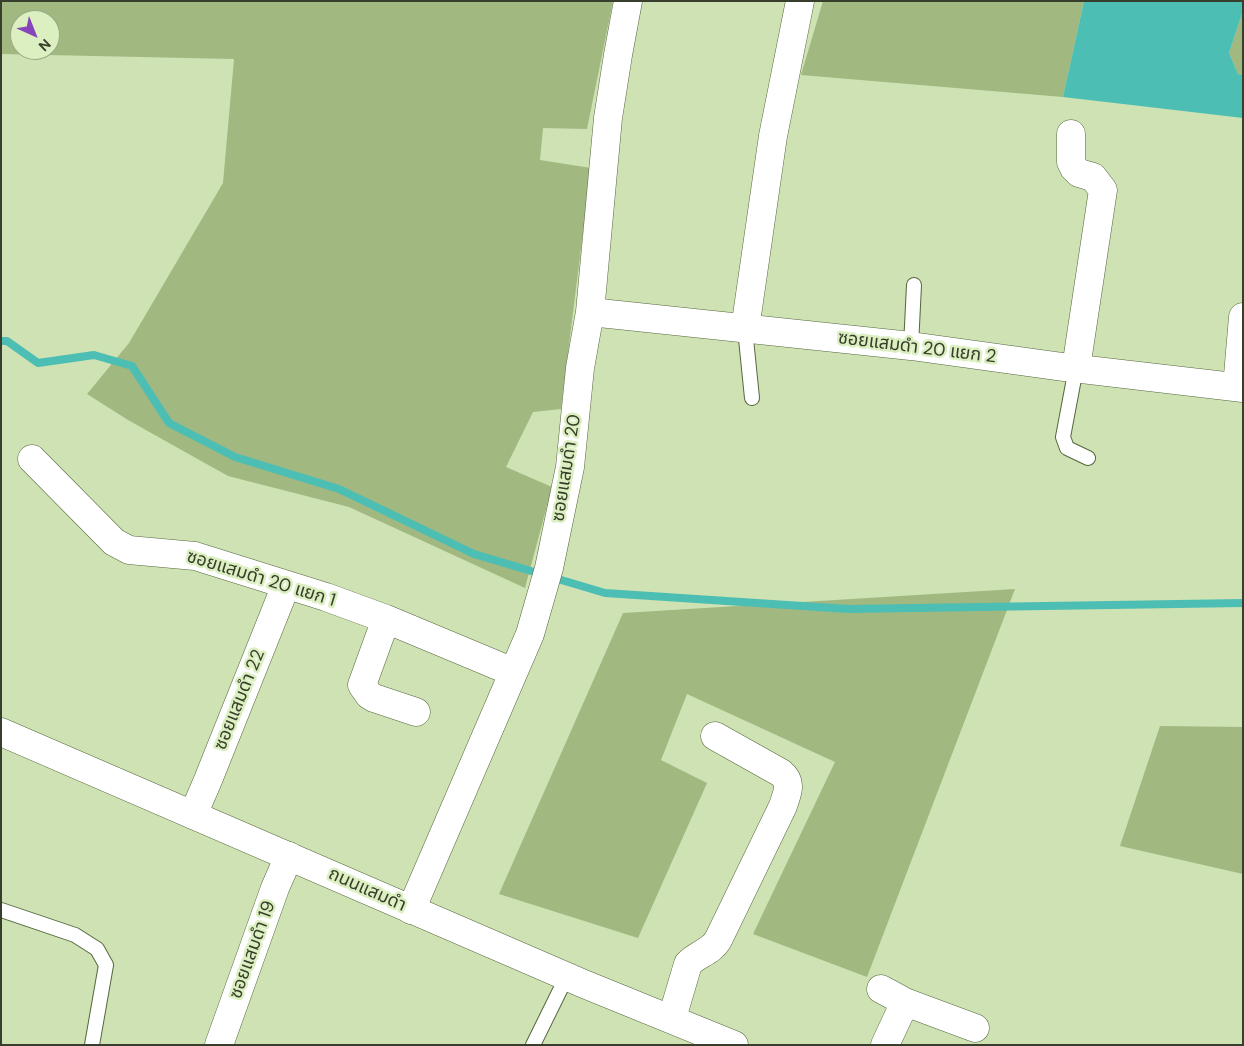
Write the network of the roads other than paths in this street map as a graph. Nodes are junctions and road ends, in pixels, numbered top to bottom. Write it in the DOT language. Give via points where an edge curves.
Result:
graph roads {
  1 [pos="628,1"];
  2 [pos="800,1"];
  3 [pos="1072,134"];
  4 [pos="914,285"];
  5 [pos="590,312"];
  6 [pos="1243,317"];
  7 [pos="745,329"];
  8 [pos="911,346"];
  9 [pos="1076,368"];
  10 [pos="1240,388"];
  11 [pos="752,398"];
  12 [pos="1088,458"];
  13 [pos="32,459"];
  14 [pos="286,585"];
  15 [pos="386,619"];
  16 [pos="513,672"];
  17 [pos="416,712"];
  18 [pos="1,732"];
  19 [pos="715,736"];
  20 [pos="193,815"];
  21 [pos="289,856"];
  22 [pos="1,910"];
  23 [pos="411,910"];
  24 [pos="567,976"];
  25 [pos="881,989"];
  26 [pos="905,1002"];
  27 [pos="672,1018"];
  28 [pos="975,1028"];
  29 [pos="92,1045"];
  30 [pos="219,1045"];
  31 [pos="533,1045"];
  32 [pos="734,1045"];
  33 [pos="885,1045"];
  1 -- 5 [label="street, ซอยแสมดำ 20" via="608,118"];
  2 -- 7 [label="street" via="773,136"];
  3 -- 9 [label="street" via="1071,162 1074,168 1093,177 1103,190"];
  4 -- 8 [label="lane"];
  5 -- 7 [label="street, ซอยแสมดำ 20 แยก 2"];
  5 -- 16 [label="street, ซอยแสมดำ 20" via="580,368 570,466 546,580 530,634"];
  6 -- 10 [label="street"];
  7 -- 8 [label="street, ซอยแสมดำ 20 แยก 2"];
  7 -- 11 [label="lane"];
  8 -- 9 [label="street, ซอยแสมดำ 20 แยก 2"];
  9 -- 10 [label="street, ซอยแสมดำ 20 แยก 2"];
  9 -- 12 [label="lane" via="1063,437 1068,448"];
  13 -- 14 [label="street, ซอยแสมดำ 20 แยก 1" via="114,542 129,550 195,556"];
  14 -- 15 [label="street, ซอยแสมดำ 20 แยก 1"];
  14 -- 20 [label="street, ซอยแสมดำ 22"];
  15 -- 16 [label="street, ซอยแสมดำ 20 แยก 1"];
  15 -- 17 [label="street" via="362,684 374,698"];
  16 -- 23 [label="street, ซอยแสมดำ 20"];
  18 -- 20 [label="street, ถนนแสมดำ"];
  19 -- 27 [label="street" via="782,773 789,787 783,806 718,940 710,950 688,964"];
  20 -- 21 [label="street, ถนนแสมดำ"];
  21 -- 23 [label="street, ถนนแสมดำ"];
  21 -- 30 [label="street, ซอยแสมดำ 19"];
  22 -- 29 [label="lane" via="75,935 97,949 106,965"];
  23 -- 24 [label="street, ถนนแสมดำ"];
  24 -- 27 [label="street, ถนนแสมดำ"];
  24 -- 31 [label="lane"];
  25 -- 26 [label="street"];
  26 -- 28 [label="street"];
  26 -- 33 [label="street"];
  27 -- 32 [label="street, ถนนแสมดำ"];
}
